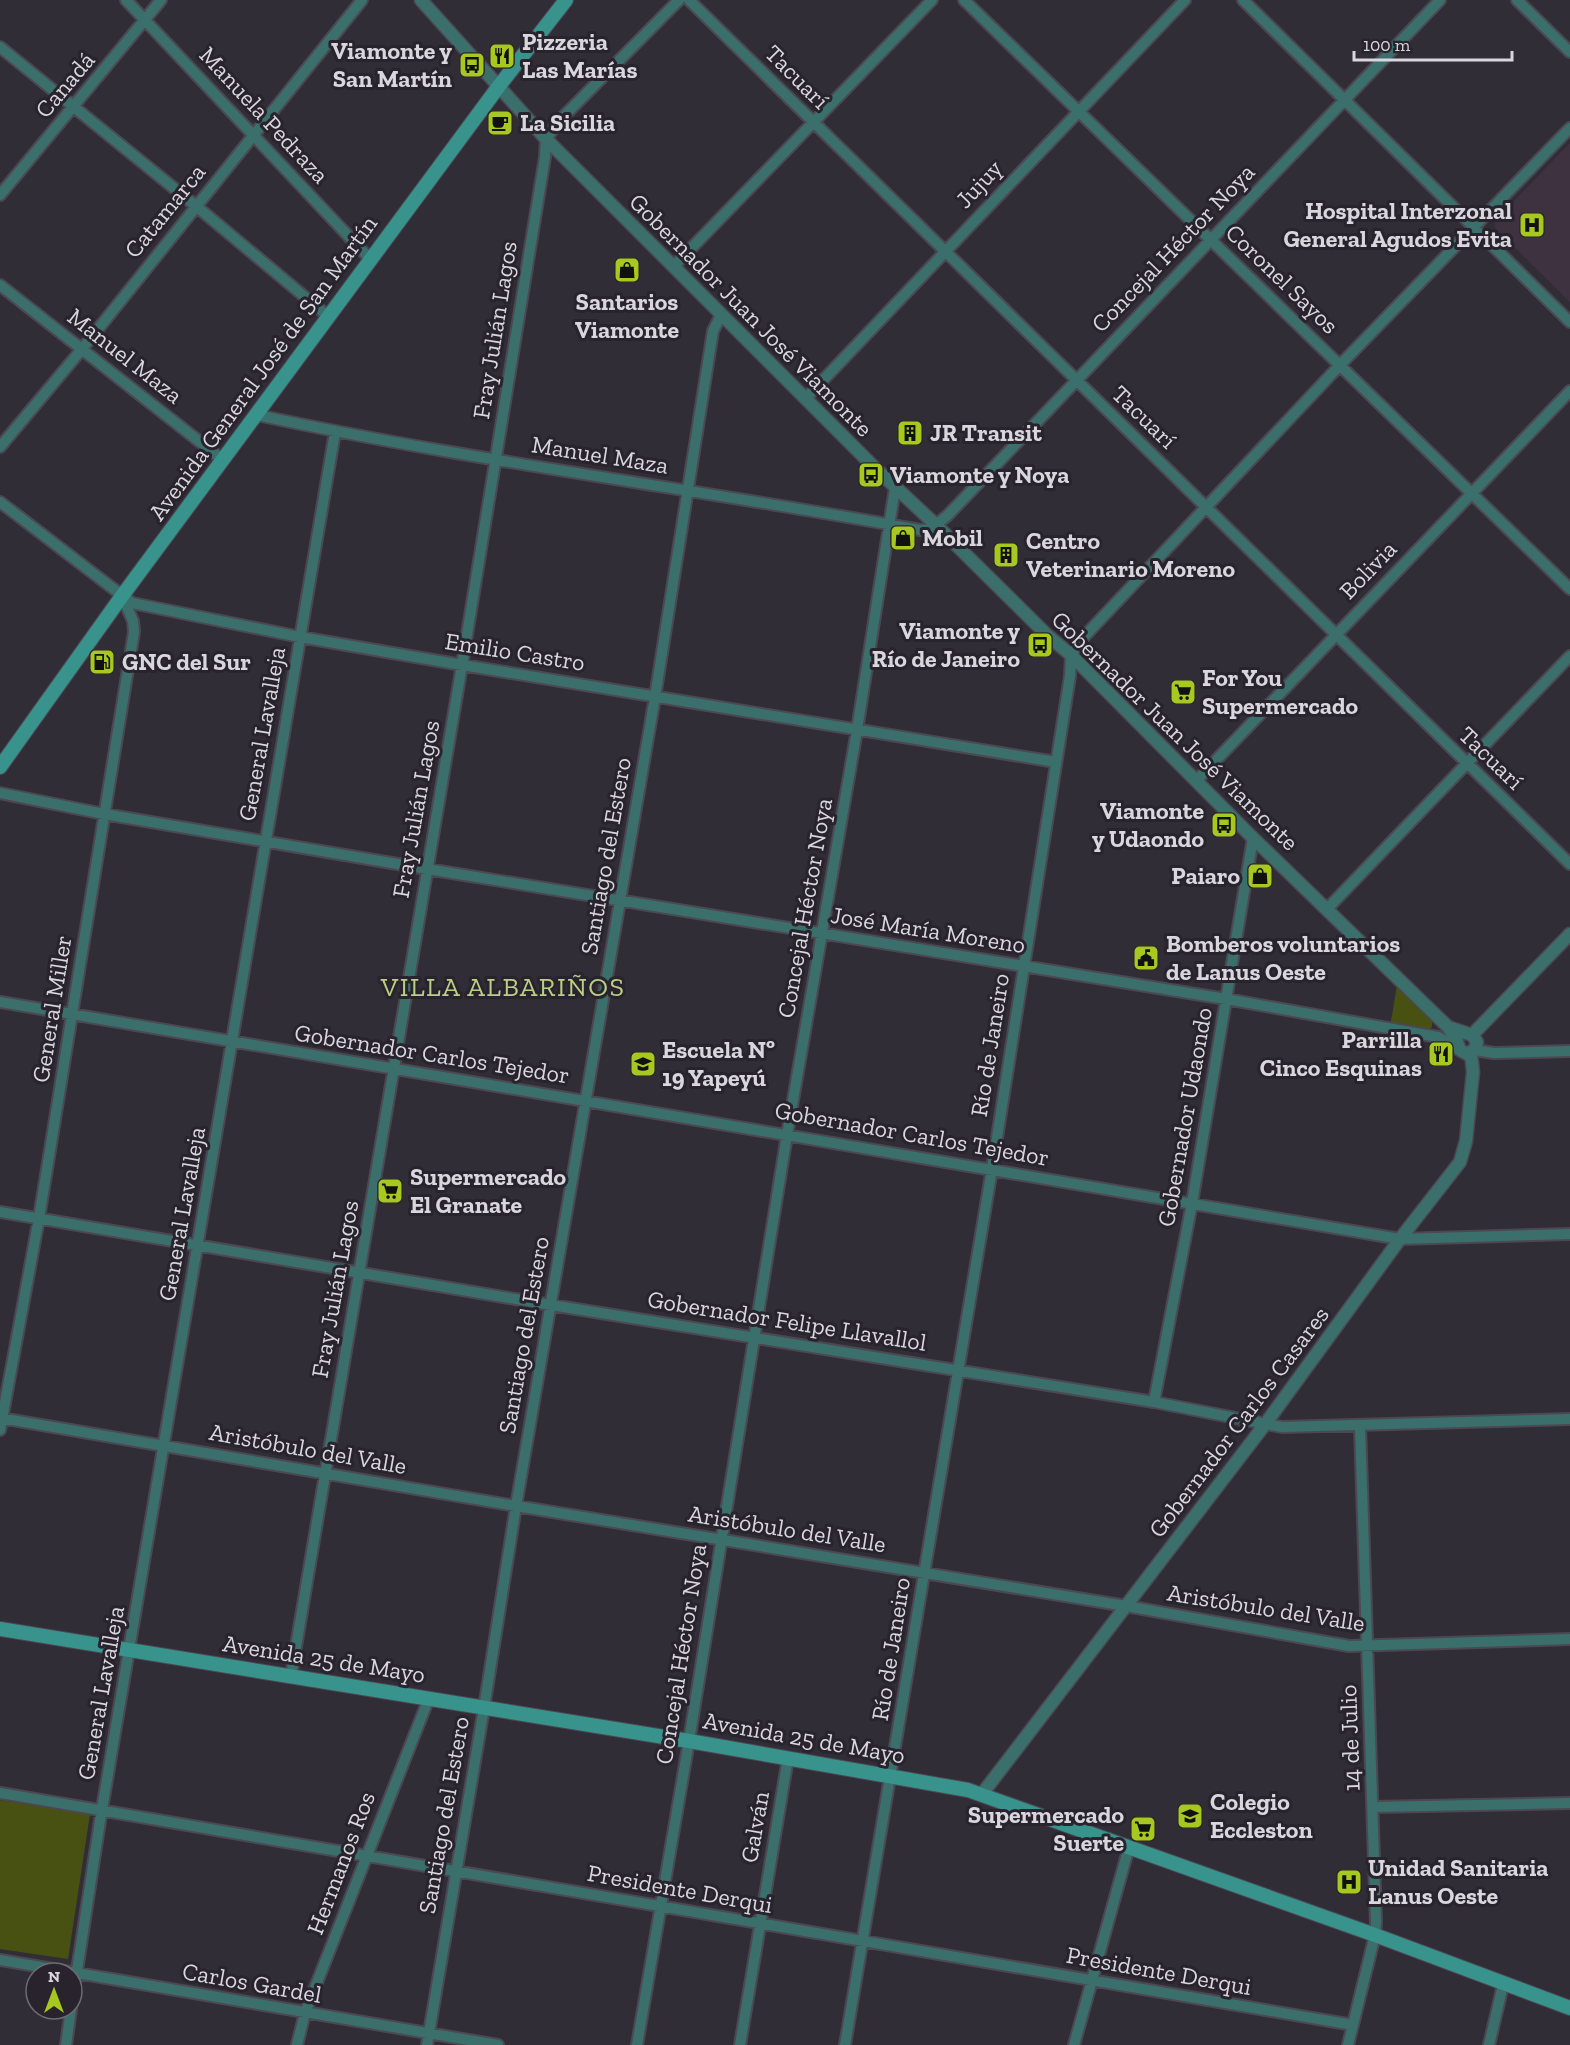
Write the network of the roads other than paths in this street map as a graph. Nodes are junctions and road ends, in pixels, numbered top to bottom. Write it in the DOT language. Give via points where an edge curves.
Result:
graph roads {
  1 [pos="126,0"];
  2 [pos="161,0"];
  3 [pos="362,0"];
  4 [pos="421,0"];
  5 [pos="566,0"];
  6 [pos="679,0"];
  7 [pos="689,0"];
  8 [pos="932,0"];
  9 [pos="964,0"];
  10 [pos="1185,0"];
  11 [pos="1242,0"];
  12 [pos="1440,0"];
  13 [pos="1517,0"];
  14 [pos="145,20"];
  15 [pos="0,47"];
  16 [pos="1570,52"];
  17 [pos="499,86"];
  18 [pos="1344,100"];
  19 [pos="74,106"];
  20 [pos="1078,110"];
  21 [pos="814,123"];
  22 [pos="1570,128"];
  23 [pos="254,135"];
  24 [pos="546,139"];
  25 [pos="0,195"];
  26 [pos="196,206"];
  27 [pos="1474,227"];
  28 [pos="1211,239"];
  29 [pos="945,251"];
  30 [pos="371,260"];
  31 [pos="674,266"];
  32 [pos="0,285"];
  33 [pos="721,315"];
  34 [pos="329,317"];
  35 [pos="1570,322"];
  36 [pos="82,349"];
  37 [pos="1341,364"];
  38 [pos="1076,380"];
  39 [pos="1570,391"];
  40 [pos="806,398"];
  41 [pos="257,415"];
  42 [pos="335,432"];
  43 [pos="0,447"];
  44 [pos="495,459"];
  45 [pos="223,460"];
  46 [pos="896,488"];
  47 [pos="689,491"];
  48 [pos="1471,494"];
  49 [pos="0,502"];
  50 [pos="1205,507"];
  51 [pos="890,524"];
  52 [pos="937,526"];
  53 [pos="1570,589"];
  54 [pos="122,596"];
  55 [pos="1336,634"];
  56 [pos="300,637"];
  57 [pos="1071,655"];
  58 [pos="1570,656"];
  59 [pos="462,665"];
  60 [pos="655,697"];
  61 [pos="857,730"];
  62 [pos="1056,762"];
  63 [pos="1466,764"];
  64 [pos="0,767"];
  65 [pos="1197,780"];
  66 [pos="0,793"];
  67 [pos="104,814"];
  68 [pos="1253,838"];
  69 [pos="265,840"];
  70 [pos="1570,864"];
  71 [pos="426,869"];
  72 [pos="620,901"];
  73 [pos="1327,909"];
  74 [pos="821,934"];
  75 [pos="1570,934"];
  76 [pos="1023,967"];
  77 [pos="1226,999"];
  78 [pos="0,1002"];
  79 [pos="72,1014"];
  80 [pos="1448,1027"];
  81 [pos="1470,1035"];
  82 [pos="233,1042"];
  83 [pos="1457,1045"];
  84 [pos="1473,1051"];
  85 [pos="1570,1051"];
  86 [pos="394,1069"];
  87 [pos="585,1101"];
  88 [pos="787,1135"];
  89 [pos="992,1169"];
  90 [pos="1192,1203"];
  91 [pos="0,1212"];
  92 [pos="39,1218"];
  93 [pos="1570,1234"];
  94 [pos="1400,1239"];
  95 [pos="198,1245"];
  96 [pos="359,1271"];
  97 [pos="551,1305"];
  98 [pos="755,1337"];
  99 [pos="959,1369"];
  100 [pos="1154,1402"];
  101 [pos="1570,1419"];
  102 [pos="1,1422"];
  103 [pos="1266,1423"];
  104 [pos="1360,1426"];
  105 [pos="165,1446"];
  106 [pos="325,1473"];
  107 [pos="516,1506"];
  108 [pos="721,1539"];
  109 [pos="924,1573"];
  110 [pos="1126,1606"];
  111 [pos="0,1629"];
  112 [pos="1570,1639"];
  113 [pos="1369,1646"];
  114 [pos="129,1651"];
  115 [pos="291,1676"];
  116 [pos="429,1698"];
  117 [pos="484,1708"];
  118 [pos="689,1741"];
  119 [pos="788,1758"];
  120 [pos="891,1777"];
  121 [pos="0,1793"];
  122 [pos="982,1794"];
  123 [pos="1570,1803"];
  124 [pos="1373,1807"];
  125 [pos="103,1809"];
  126 [pos="1129,1847"];
  127 [pos="366,1855"];
  128 [pos="456,1872"];
  129 [pos="660,1906"];
  130 [pos="760,1924"];
  131 [pos="1375,1935"];
  132 [pos="864,1941"];
  133 [pos="0,1960"];
  134 [pos="78,1961"];
  135 [pos="24,1964"];
  136 [pos="84,1973"];
  137 [pos="1090,1981"];
  138 [pos="1503,1985"];
  139 [pos="1570,2008"];
  140 [pos="305,2013"];
  141 [pos="69,2021"];
  142 [pos="1353,2025"];
  143 [pos="427,2039"];
  144 [pos="66,2045"];
  145 [pos="297,2045"];
  146 [pos="498,2045"];
  147 [pos="637,2045"];
  148 [pos="740,2045"];
  149 [pos="845,2045"];
  150 [pos="1074,2045"];
  151 [pos="1348,2045"];
  152 [pos="1489,2045"];
  1 -- 14 [label="street, Manuela Pedraza"];
  2 -- 14 [label="street, Canadá"];
  3 -- 23 [label="street, Catamarca"];
  4 -- 17 [label="street, Gobernador Juan José Viamonte"];
  5 -- 17 [label="main road, Avenida General José de San Martín"];
  6 -- 24 [label="street" via="560,120"];
  7 -- 21 [label="street, Tacuarí"];
  8 -- 21 [label="street"];
  9 -- 20 [label="street, Coronel Sayos"];
  10 -- 20 [label="street, Jujuy"];
  11 -- 18 [label="street"];
  12 -- 18 [label="street, Concejal Héctor Noya"];
  13 -- 16 [label="street"];
  14 -- 19 [label="street, Canadá"];
  14 -- 23 [label="street, Manuela Pedraza"];
  15 -- 19 [label="street"];
  17 -- 24 [label="street, Gobernador Juan José Viamonte"];
  17 -- 30 [label="main road, Avenida General José de San Martín"];
  18 -- 27 [label="street"];
  18 -- 28 [label="street, Concejal Héctor Noya"];
  19 -- 25 [label="street, Canadá"];
  19 -- 26 [label="street"];
  20 -- 28 [label="street, Coronel Sayos"];
  20 -- 29 [label="street, Jujuy"];
  21 -- 29 [label="street, Tacuarí"];
  21 -- 31 [label="street"];
  22 -- 27 [label="street"];
  23 -- 26 [label="street, Catamarca"];
  23 -- 30 [label="street, Manuela Pedraza"];
  24 -- 31 [label="street, Gobernador Juan José Viamonte"];
  24 -- 44 [label="street, Fray Julián Lagos"];
  26 -- 34 [label="street"];
  26 -- 36 [label="street, Catamarca"];
  27 -- 35 [label="street"];
  27 -- 37 [label="street"];
  28 -- 37 [label="street, Coronel Sayos"];
  28 -- 38 [label="street, Concejal Héctor Noya"];
  29 -- 38 [label="street, Tacuarí"];
  29 -- 40 [label="street, Jujuy"];
  30 -- 34 [label="main road, Avenida General José de San Martín"];
  31 -- 33 [label="street, Gobernador Juan José Viamonte"];
  32 -- 36 [label="street, Manuel Maza"];
  33 -- 40 [label="street, Gobernador Juan José Viamonte"];
  33 -- 47 [label="street, Santiago del Estero" via="713,332"];
  34 -- 41 [label="main road, Avenida General José de San Martín"];
  36 -- 43 [label="street, Catamarca"];
  36 -- 45 [label="street, Manuel Maza"];
  37 -- 48 [label="street, Coronel Sayos"];
  37 -- 50 [label="street"];
  38 -- 50 [label="street, Tacuarí"];
  38 -- 52 [label="street, Concejal Héctor Noya"];
  39 -- 48 [label="street, Bolivia"];
  40 -- 46 [label="street, Gobernador Juan José Viamonte"];
  41 -- 42 [label="street, Manuel Maza"];
  41 -- 45 [label="main road, Avenida General José de San Martín"];
  42 -- 44 [label="street, Manuel Maza"];
  42 -- 56 [label="street, General Lavalleja"];
  44 -- 47 [label="street, Manuel Maza"];
  44 -- 59 [label="street, Fray Julián Lagos"];
  45 -- 54 [label="main road, Avenida General José de San Martín"];
  46 -- 51 [label="street, Concejal Héctor Noya"];
  46 -- 52 [label="street, Gobernador Juan José Viamonte"];
  47 -- 51 [label="street, Manuel Maza"];
  47 -- 60 [label="street, Santiago del Estero"];
  48 -- 53 [label="street, Coronel Sayos"];
  48 -- 55 [label="street, Bolivia"];
  49 -- 54 [label="street, Emilio Castro"];
  50 -- 55 [label="street, Tacuarí"];
  50 -- 57 [label="street"];
  51 -- 52 [label="street, Manuel Maza" via="920,530"];
  51 -- 61 [label="street, Concejal Héctor Noya"];
  52 -- 57 [label="street, Gobernador Juan José Viamonte"];
  54 -- 56 [label="street, Emilio Castro" via="132,603"];
  54 -- 64 [label="main road, Avenida General José de San Martín"];
  54 -- 67 [label="street, General Miller" via="134,632"];
  55 -- 63 [label="street, Tacuarí"];
  55 -- 65 [label="street, Bolivia"];
  56 -- 59 [label="street, Emilio Castro"];
  56 -- 69 [label="street, General Lavalleja"];
  57 -- 62 [label="street, Río de Janeiro"];
  57 -- 65 [label="street, Gobernador Juan José Viamonte"];
  58 -- 63 [label="street"];
  59 -- 60 [label="street, Emilio Castro"];
  59 -- 71 [label="street, Fray Julián Lagos"];
  60 -- 61 [label="street, Emilio Castro"];
  60 -- 72 [label="street, Santiago del Estero"];
  61 -- 62 [label="street, Emilio Castro"];
  61 -- 74 [label="street, Concejal Héctor Noya"];
  62 -- 76 [label="street, Río de Janeiro"];
  63 -- 70 [label="street, Tacuarí"];
  63 -- 73 [label="street"];
  65 -- 68 [label="street, Gobernador Juan José Viamonte"];
  66 -- 67 [label="street, José María Moreno"];
  67 -- 69 [label="street, José María Moreno"];
  67 -- 79 [label="street, General Miller"];
  68 -- 73 [label="street, Gobernador Juan José Viamonte"];
  68 -- 77 [label="street, Gobernador Udaondo"];
  69 -- 71 [label="street, José María Moreno"];
  69 -- 82 [label="street, General Lavalleja"];
  71 -- 72 [label="street, José María Moreno"];
  71 -- 86 [label="street, Fray Julián Lagos"];
  72 -- 74 [label="street, José María Moreno"];
  72 -- 87 [label="street, Santiago del Estero"];
  73 -- 80 [label="street, Gobernador Juan José Viamonte"];
  74 -- 76 [label="street, José María Moreno"];
  74 -- 88 [label="street, Concejal Héctor Noya"];
  75 -- 81 [label="street"];
  76 -- 77 [label="street, José María Moreno"];
  76 -- 89 [label="street, Río de Janeiro"];
  77 -- 83 [label="street, José María Moreno" via="1438,1037"];
  77 -- 90 [label="street, Gobernador Udaondo"];
  78 -- 79 [label="street, Gobernador Carlos Tejedor"];
  79 -- 82 [label="street, Gobernador Carlos Tejedor"];
  79 -- 92 [label="street, General Miller"];
  80 -- 81 [label="street, Gobernador Juan José Viamonte"];
  80 -- 83 [label="street, Gobernador Juan José Viamonte"];
  81 -- 83 [label="street" via="1460,1036"];
  81 -- 84 [label="street" via="1477,1042"];
  82 -- 86 [label="street, Gobernador Carlos Tejedor"];
  82 -- 95 [label="street, General Lavalleja"];
  83 -- 84 [label="street" via="1463,1053"];
  84 -- 85 [label="street"];
  84 -- 94 [label="street, Gobernador Carlos Casares" via="1466,1141 1460,1162"];
  86 -- 87 [label="street, Gobernador Carlos Tejedor"];
  86 -- 96 [label="street, Fray Julián Lagos"];
  87 -- 88 [label="street, Gobernador Carlos Tejedor"];
  87 -- 97 [label="street, Santiago del Estero"];
  88 -- 89 [label="street, Gobernador Carlos Tejedor"];
  88 -- 98 [label="street, Concejal Héctor Noya"];
  89 -- 90 [label="street, Gobernador Carlos Tejedor"];
  89 -- 99 [label="street, Río de Janeiro"];
  90 -- 94 [label="street, Gobernador Carlos Tejedor"];
  90 -- 100 [label="street, Gobernador Udaondo"];
  91 -- 92 [label="street, Gobernador Felipe Llavallol"];
  92 -- 95 [label="street, Gobernador Felipe Llavallol"];
  92 -- 102 [label="street, General Miller"];
  93 -- 94 [label="street, Gobernador Carlos Tejedor"];
  94 -- 103 [label="street, Gobernador Carlos Casares"];
  95 -- 96 [label="street, Gobernador Felipe Llavallol"];
  95 -- 105 [label="street, General Lavalleja"];
  96 -- 97 [label="street, Gobernador Felipe Llavallol"];
  96 -- 106 [label="street, Fray Julián Lagos"];
  97 -- 98 [label="street, Gobernador Felipe Llavallol"];
  97 -- 107 [label="street, Santiago del Estero"];
  98 -- 99 [label="street, Gobernador Felipe Llavallol"];
  98 -- 108 [label="street, Concejal Héctor Noya"];
  99 -- 100 [label="street, Gobernador Felipe Llavallol"];
  99 -- 109 [label="street, Río de Janeiro"];
  100 -- 103 [label="street, Gobernador Felipe Llavallol"];
  101 -- 104 [label="street, Gobernador Felipe Llavallol"];
  102 -- 105 [label="street, Aristóbulo del Valle"];
  103 -- 104 [label="street, Gobernador Felipe Llavallol" via="1292,1428"];
  103 -- 110 [label="street, Gobernador Carlos Casares"];
  104 -- 113 [label="street, 14 de Julio"];
  105 -- 106 [label="street, Aristóbulo del Valle"];
  105 -- 114 [label="street, General Lavalleja"];
  106 -- 107 [label="street, Aristóbulo del Valle"];
  106 -- 115 [label="street, Fray Julián Lagos"];
  107 -- 108 [label="street, Aristóbulo del Valle"];
  107 -- 117 [label="street, Santiago del Estero"];
  108 -- 109 [label="street, Aristóbulo del Valle"];
  108 -- 118 [label="street, Concejal Héctor Noya"];
  109 -- 110 [label="street, Aristóbulo del Valle"];
  109 -- 120 [label="street, Río de Janeiro"];
  110 -- 113 [label="street, Aristóbulo del Valle" via="1349,1646"];
  110 -- 122 [label="street, Gobernador Carlos Casares"];
  111 -- 114 [label="main road, Avenida 25 de Mayo"];
  112 -- 113 [label="street, Aristóbulo del Valle"];
  113 -- 124 [label="street, 14 de Julio"];
  114 -- 115 [label="main road, Avenida 25 de Mayo"];
  114 -- 125 [label="street, General Lavalleja"];
  115 -- 116 [label="main road, Avenida 25 de Mayo"];
  116 -- 117 [label="main road, Avenida 25 de Mayo"];
  116 -- 127 [label="street, Hermanos Ros"];
  117 -- 118 [label="main road, Avenida 25 de Mayo"];
  117 -- 128 [label="street, Santiago del Estero"];
  118 -- 119 [label="main road, Avenida 25 de Mayo"];
  118 -- 129 [label="street, Concejal Héctor Noya"];
  119 -- 120 [label="main road, Avenida 25 de Mayo"];
  119 -- 130 [label="street, Galván"];
  120 -- 122 [label="main road, Avenida 25 de Mayo"];
  120 -- 132 [label="street, Río de Janeiro"];
  121 -- 125 [label="street, Presidente Derqui"];
  122 -- 126 [label="main road, Avenida 25 de Mayo"];
  123 -- 124 [label="street"];
  124 -- 131 [label="street, 14 de Julio"];
  125 -- 127 [label="street, Presidente Derqui"];
  125 -- 134 [label="street, General Lavalleja"];
  126 -- 131 [label="main road, Avenida 25 de Mayo"];
  126 -- 137 [label="street"];
  127 -- 128 [label="street, Presidente Derqui"];
  127 -- 140 [label="street, Hermanos Ros"];
  128 -- 129 [label="street, Presidente Derqui"];
  128 -- 143 [label="street, Santiago del Estero"];
  129 -- 130 [label="street, Presidente Derqui"];
  129 -- 147 [label="street, Concejal Héctor Noya"];
  130 -- 132 [label="street, Presidente Derqui"];
  130 -- 148 [label="street, Galván"];
  131 -- 138 [label="main road, Avenida 25 de Mayo"];
  131 -- 142 [label="street, 14 de Julio"];
  132 -- 137 [label="street, Presidente Derqui"];
  132 -- 149 [label="street, Río de Janeiro"];
  133 -- 135 [label="street, Carlos Gardel"];
  136 -- 140 [label="street, Carlos Gardel"];
  137 -- 142 [label="street, Presidente Derqui"];
  137 -- 150 [label="street"];
  138 -- 139 [label="main road, Avenida 25 de Mayo"];
  138 -- 152 [label="street"];
  140 -- 143 [label="street, Carlos Gardel"];
  140 -- 145 [label="street, Hermanos Ros"];
  141 -- 144 [label="street"];
  142 -- 151 [label="street, 14 de Julio"];
  143 -- 146 [label="street, Carlos Gardel"];
}
